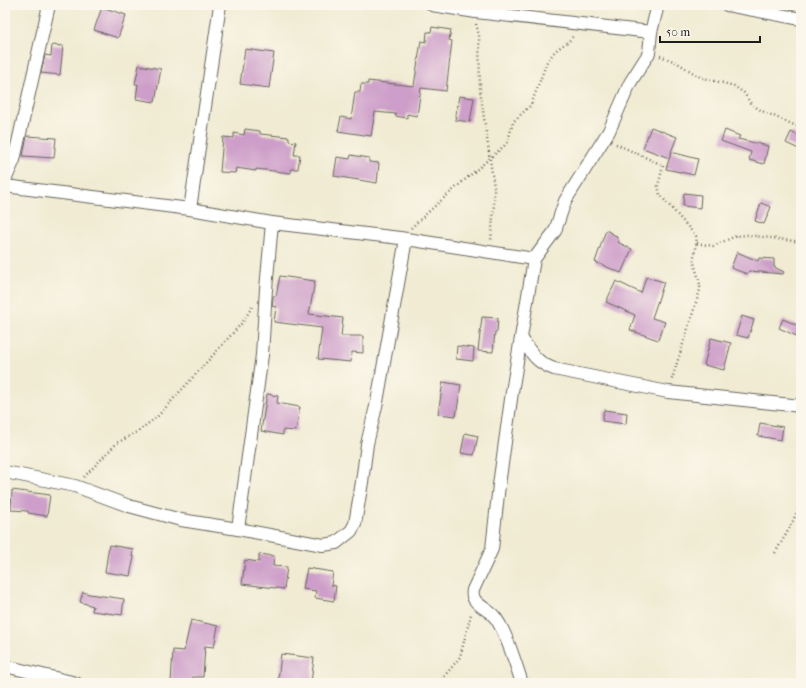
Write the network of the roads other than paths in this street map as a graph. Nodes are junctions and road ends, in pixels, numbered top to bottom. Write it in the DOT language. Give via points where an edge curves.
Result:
graph roads {
  1 [pos="49,5"];
  2 [pos="220,5"];
  3 [pos="432,5"];
  4 [pos="658,5"];
  5 [pos="727,5"];
  6 [pos="474,9"];
  7 [pos="801,19"];
  8 [pos="651,32"];
  9 [pos="5,180"];
  10 [pos="5,186"];
  11 [pos="190,209"];
  12 [pos="272,223"];
  13 [pos="403,238"];
  14 [pos="534,259"];
  15 [pos="522,339"];
  16 [pos="801,406"];
  17 [pos="5,472"];
  18 [pos="238,529"];
  19 [pos="5,666"];
  20 [pos="76,683"];
  21 [pos="522,683"];
  1 -- 9 [label="street" via="14,160"];
  2 -- 11 [label="street"];
  3 -- 6 [label="street"];
  4 -- 8 [label="street"];
  5 -- 7 [label="street"];
  6 -- 8 [label="street"];
  8 -- 14 [label="street" via="649,53 630,83 612,125 565,202 555,231"];
  10 -- 11 [label="street"];
  11 -- 12 [label="street"];
  12 -- 13 [label="street"];
  12 -- 18 [label="street" via="262,355"];
  13 -- 14 [label="street"];
  13 -- 18 [label="street" via="355,524 336,543 323,545"];
  14 -- 15 [label="street"];
  15 -- 16 [label="street" via="538,361 554,369 668,392"];
  15 -- 21 [label="street" via="511,399 492,549 472,596 493,614 501,625"];
  17 -- 18 [label="street" via="75,486 147,512"];
  19 -- 20 [label="street"];
}
